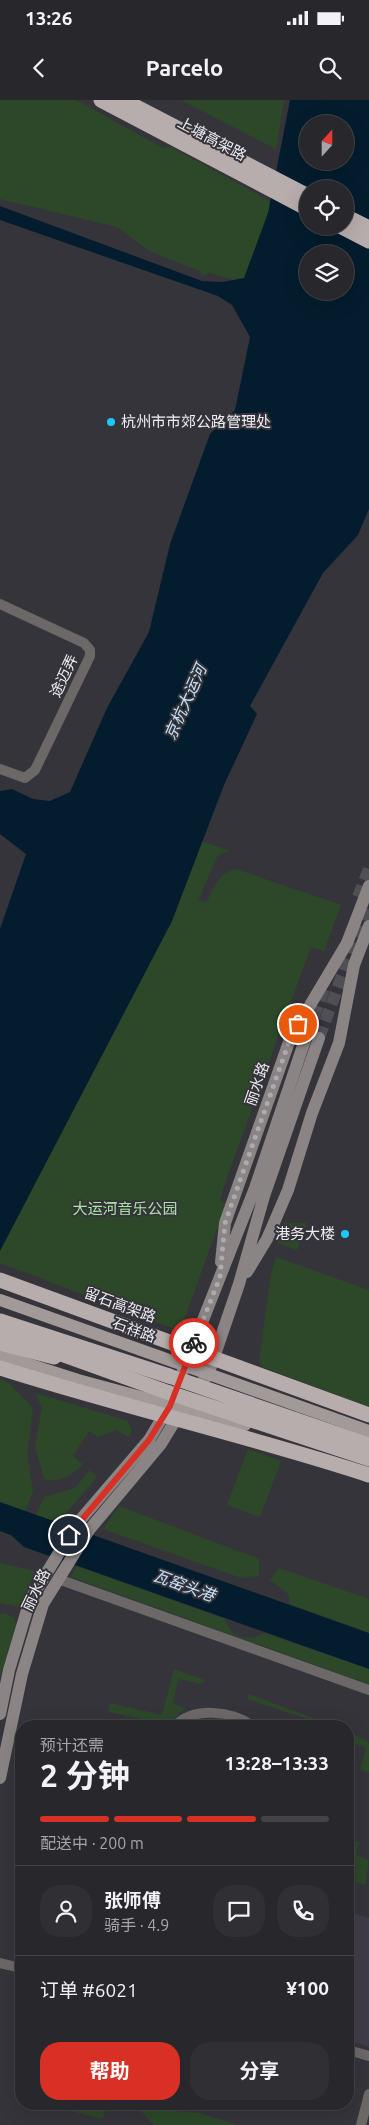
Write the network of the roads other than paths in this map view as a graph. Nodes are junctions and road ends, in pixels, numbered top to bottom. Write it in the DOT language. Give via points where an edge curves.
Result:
graph roads {
  1 [pos="101,100"];
  2 [pos="123,100"];
  3 [pos="299,191"];
  4 [pos="299,204"];
  5 [pos="354,220"];
  6 [pos="369,228"];
  7 [pos="354,233"];
  8 [pos="369,241"];
  9 [pos="0,604"];
  10 [pos="0,769"];
  11 [pos="369,886"];
  12 [pos="369,926"];
  13 [pos="220,1277"];
  14 [pos="0,1280"];
  15 [pos="239,1284"];
  16 [pos="0,1300"];
  17 [pos="0,1311"];
  18 [pos="0,1321"];
  19 [pos="0,1332"];
  20 [pos="0,1343"];
  21 [pos="0,1355"];
  22 [pos="109,1356"];
  23 [pos="89,1365"];
  24 [pos="185,1366"];
  25 [pos="0,1368"];
  26 [pos="208,1375"];
  27 [pos="176,1407"];
  28 [pos="369,1415"];
  29 [pos="369,1431"];
  30 [pos="369,1445"];
  31 [pos="369,1459"];
  32 [pos="369,1464"];
  33 [pos="369,1475"];
  34 [pos="58,1578"];
  35 [pos="369,1690"];
  36 [pos="0,1714"];
  37 [pos="181,1720"];
  38 [pos="244,1720"];
  39 [pos="0,1778"];
  40 [pos="0,1963"];
  41 [pos="15,1967"];
  42 [pos="354,2052"];
  43 [pos="369,2056"];
  44 [pos="369,2094"];
  45 [pos="361,2125"];
  1 -- 4 [label="highway, 上塘高架路"];
  2 -- 3 [label="highway, 上塘高架路"];
  5 -- 6 [label="highway"];
  7 -- 8 [label="highway"];
  9 -- 10 [label="street, 途迈弄" via="84,643 90,650 90,656 35,770 24,778"];
  11 -- 13 [label="main road, 丽水路" via="347,943 290,1039 225,1223"];
  12 -- 15 [label="main road, 丽水路" via="354,966 339,1044 312,1113 288,1190 267,1239"];
  13 -- 15 [label="main road, 丽水路" via="313,1036"];
  13 -- 24 [label="main road, 丽水路"];
  14 -- 28 [label="highway, 留石高架路, bridge"];
  15 -- 26 [label="main road, 丽水路"];
  16 -- 24 [label="main road, 石祥路"];
  17 -- 22 [label="highway"];
  18 -- 22 [label="highway"];
  19 -- 23 [label="highway, bridge"];
  20 -- 23 [label="highway, bridge"];
  21 -- 27 [label="main road"];
  22 -- 30 [label="highway, bridge"];
  23 -- 31 [label="highway, bridge"];
  24 -- 26 [label="main road, 石祥路"];
  24 -- 27 [label="main road, 丽水路"];
  25 -- 33 [label="highway, bridge"];
  26 -- 27 [label="main road, 丽水路"];
  26 -- 29 [label="main road, 石祥路"];
  27 -- 32 [label="main road" via="236,1422"];
  27 -- 34 [label="main road, 丽水路" via="161,1444 90,1530"];
  27 -- 36 [label="main road, 丽水路" via="76,1525 30,1600"];
  34 -- 35 [label="street"];
  34 -- 39 [label="main road, 丽水路" via="43,1604 22,1674"];
  37 -- 38 [label="street" via="207,1713 228,1714"];
  40 -- 41 [label="street"];
  42 -- 43 [label="street"];
  44 -- 45 [label="street"];
}
